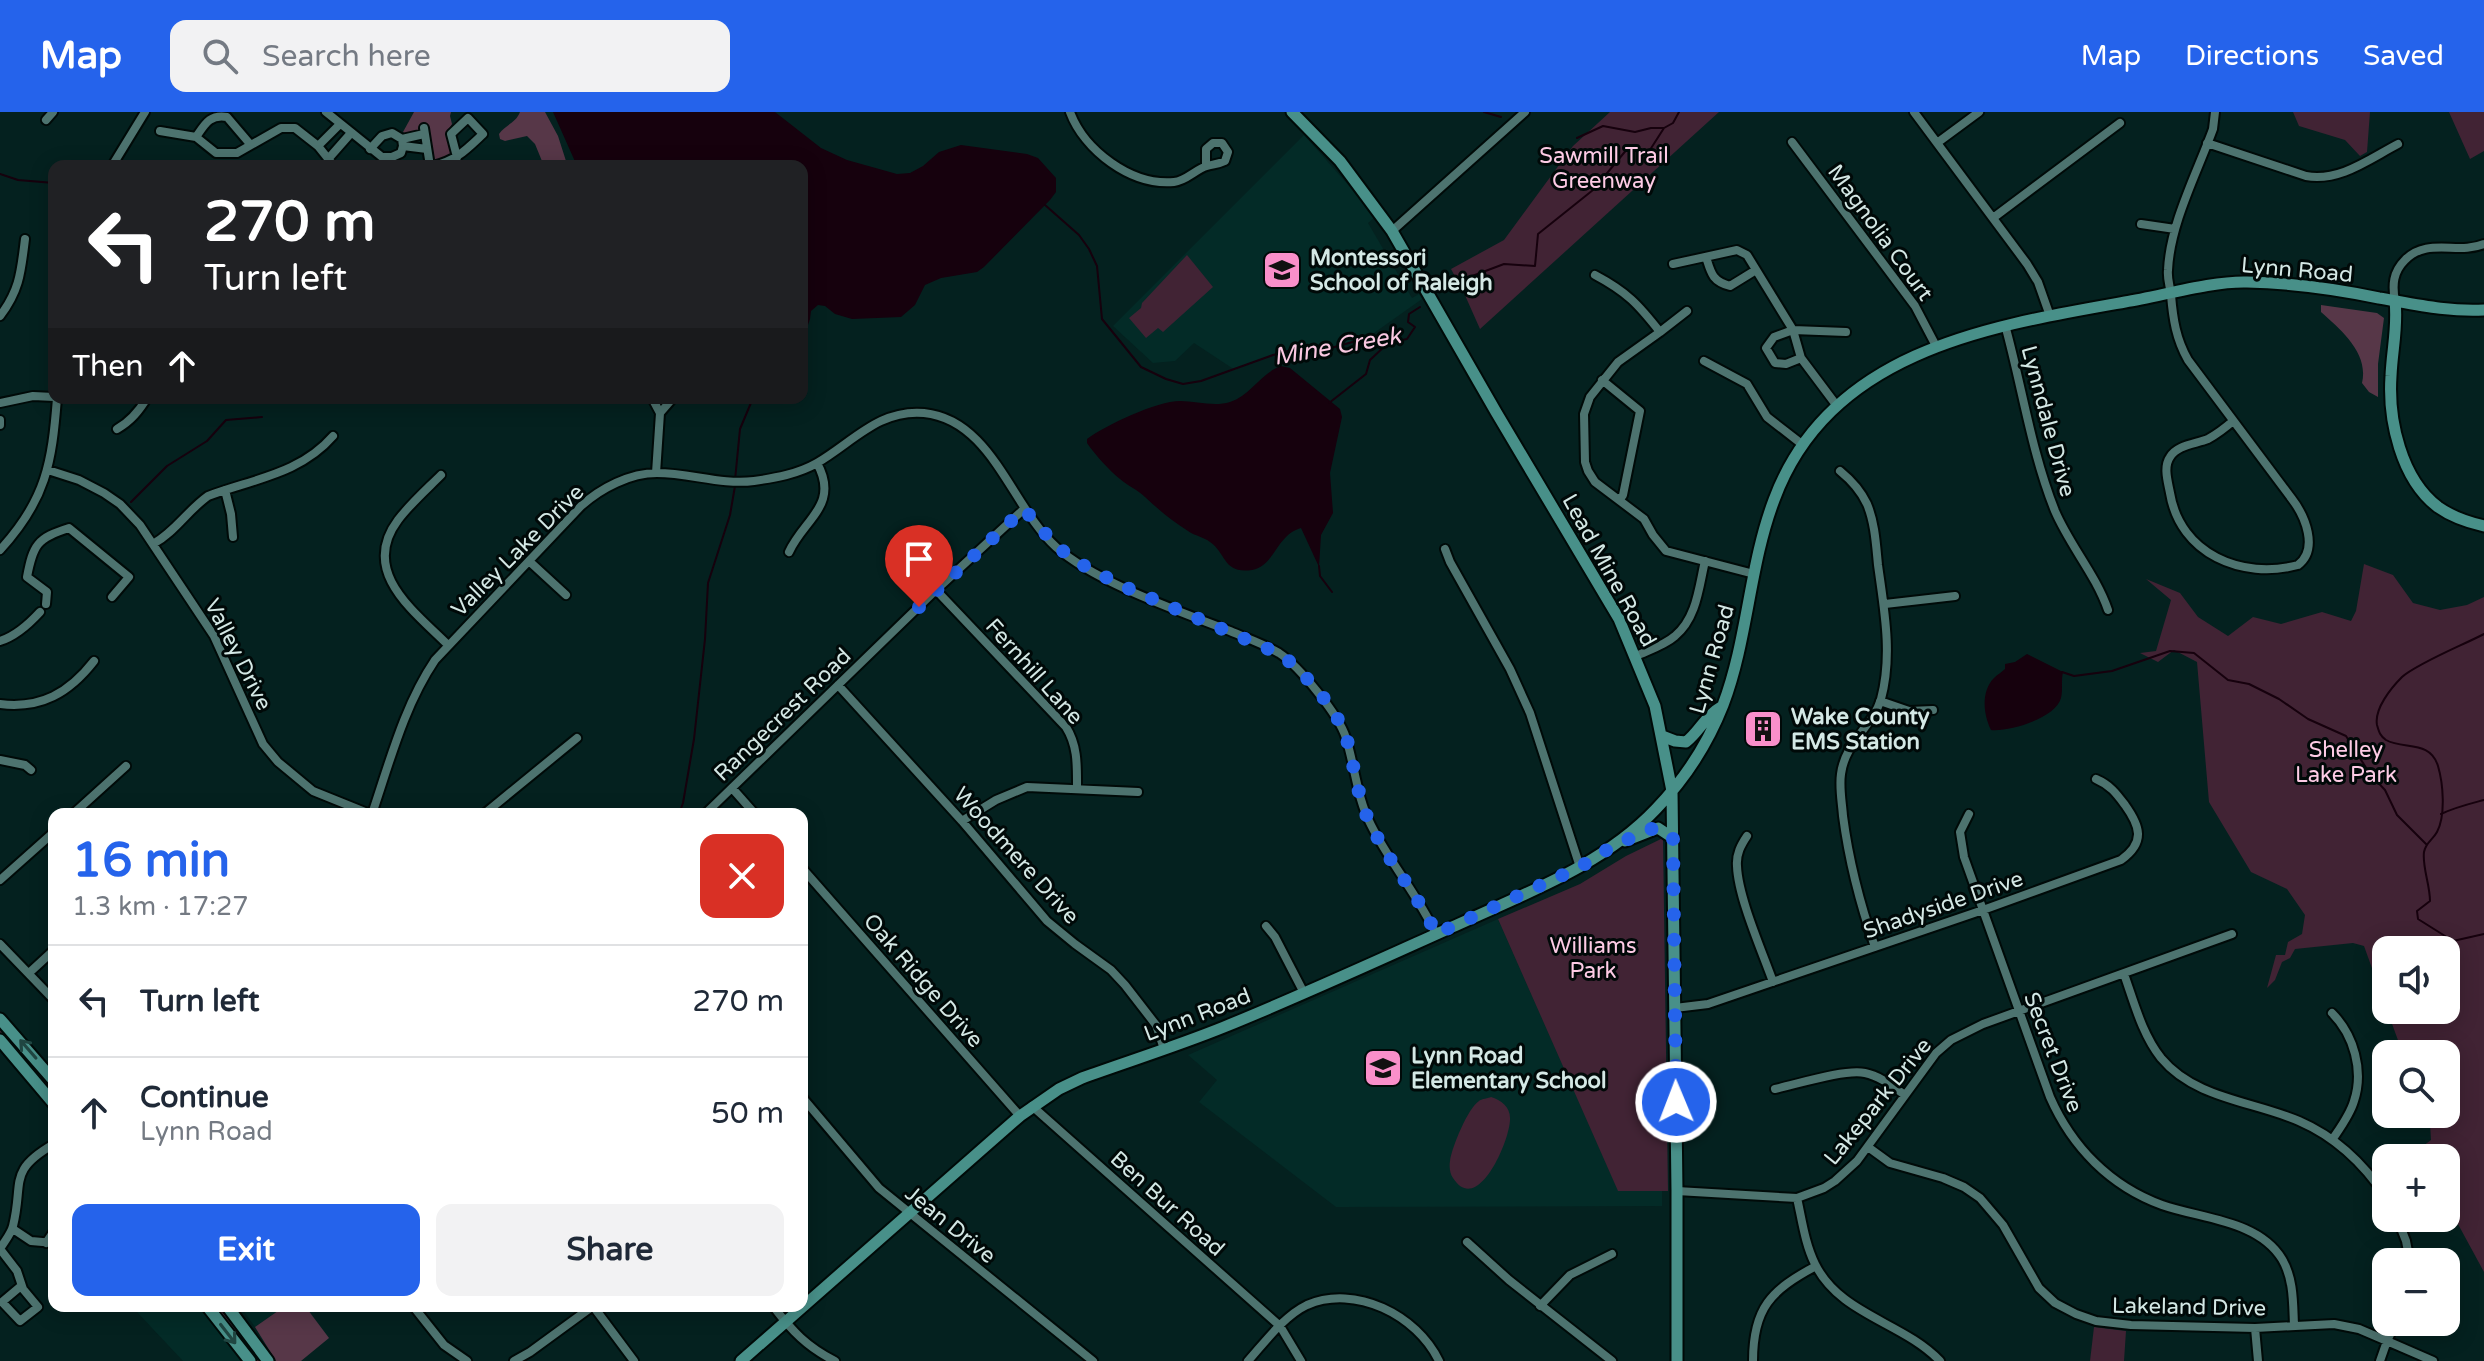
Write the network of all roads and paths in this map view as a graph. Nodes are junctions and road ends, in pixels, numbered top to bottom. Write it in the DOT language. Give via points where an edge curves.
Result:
graph roads {
  1 [pos="53,112"];
  2 [pos="145,112"];
  3 [pos="326,112"];
  4 [pos="1070,112"];
  5 [pos="1292,112"];
  6 [pos="1525,112"];
  7 [pos="1914,112"];
  8 [pos="1979,112"];
  9 [pos="2215,112"];
  10 [pos="46,120"];
  11 [pos="2120,123"];
  12 [pos="340,124"];
  13 [pos="160,131"];
  14 [pos="351,133"];
  15 [pos="196,137"];
  16 [pos="402,142"];
  17 [pos="1792,142"];
  18 [pos="1937,143"];
  19 [pos="2207,143"];
  20 [pos="250,144"];
  21 [pos="2398,144"];
  22 [pos="318,146"];
  23 [pos="370,149"];
  24 [pos="427,149"];
  25 [pos="457,157"];
  26 [pos="116,160"];
  27 [pos="329,160"];
  28 [pos="332,160"];
  29 [pos="430,160"];
  30 [pos="449,160"];
  31 [pos="1206,166"];
  32 [pos="1993,218"];
  33 [pos="2141,224"];
  34 [pos="2175,229"];
  35 [pos="1392,231"];
  36 [pos="25,239"];
  37 [pos="2484,244"];
  38 [pos="1706,257"];
  39 [pos="1673,264"];
  40 [pos="1756,270"];
  41 [pos="1595,275"];
  42 [pos="2171,294"];
  43 [pos="2395,301"];
  44 [pos="2484,310"];
  45 [pos="1687,311"];
  46 [pos="0,316"];
  47 [pos="2050,316"];
  48 [pos="2005,325"];
  49 [pos="1793,330"];
  50 [pos="1660,332"];
  51 [pos="1846,332"];
  52 [pos="1936,346"];
  53 [pos="1801,358"];
  54 [pos="1704,361"];
  55 [pos="1602,380"];
  56 [pos="48,397"];
  57 [pos="0,403"];
  58 [pos="55,404"];
  59 [pos="143,404"];
  60 [pos="655,404"];
  61 [pos="668,404"];
  62 [pos="1837,406"];
  63 [pos="660,413"];
  64 [pos="2233,421"];
  65 [pos="117,429"];
  66 [pos="333,436"];
  67 [pos="1803,445"];
  68 [pos="817,463"];
  69 [pos="48,470"];
  70 [pos="1840,471"];
  71 [pos="656,473"];
  72 [pos="441,475"];
  73 [pos="225,490"];
  74 [pos="1620,499"];
  75 [pos="1024,509"];
  76 [pos="2484,526"];
  77 [pos="233,537"];
  78 [pos="153,544"];
  79 [pos="1445,549"];
  80 [pos="0,550"];
  81 [pos="789,552"];
  82 [pos="529,561"];
  83 [pos="1705,561"];
  84 [pos="1754,574"];
  85 [pos="936,590"];
  86 [pos="566,595"];
  87 [pos="1955,596"];
  88 [pos="112,597"];
  89 [pos="1885,604"];
  90 [pos="2108,610"];
  91 [pos="0,641"];
  92 [pos="448,645"];
  93 [pos="1636,656"];
  94 [pos="94,661"];
  95 [pos="838,685"];
  96 [pos="1880,701"];
  97 [pos="0,704"];
  98 [pos="1722,707"];
  99 [pos="1933,710"];
  100 [pos="1662,736"];
  101 [pos="577,738"];
  102 [pos="0,760"];
  103 [pos="126,766"];
  104 [pos="31,770"];
  105 [pos="2096,779"];
  106 [pos="732,788"];
  107 [pos="1077,789"];
  108 [pos="1672,791"];
  109 [pos="1138,792"];
  110 [pos="80,808"];
  111 [pos="356,808"];
  112 [pos="373,808"];
  113 [pos="491,808"];
  114 [pos="711,808"];
  115 [pos="750,808"];
  116 [pos="1969,814"];
  117 [pos="962,821"];
  118 [pos="1747,836"];
  119 [pos="48,837"];
  120 [pos="1673,838"];
  121 [pos="1613,846"];
  122 [pos="1580,867"];
  123 [pos="808,875"];
  124 [pos="0,880"];
  125 [pos="1983,910"];
  126 [pos="1266,926"];
  127 [pos="1436,934"];
  128 [pos="2232,934"];
  129 [pos="0,944"];
  130 [pos="1875,947"];
  131 [pos="48,956"];
  132 [pos="29,973"];
  133 [pos="2124,974"];
  134 [pos="1773,982"];
  135 [pos="1304,993"];
  136 [pos="48,994"];
  137 [pos="1675,1008"];
  138 [pos="2018,1012"];
  139 [pos="2332,1013"];
  140 [pos="0,1019"];
  141 [pos="0,1040"];
  142 [pos="1164,1049"];
  143 [pos="48,1069"];
  144 [pos="1775,1089"];
  145 [pos="1905,1095"];
  146 [pos="48,1097"];
  147 [pos="808,1104"];
  148 [pos="1032,1106"];
  149 [pos="1020,1116"];
  150 [pos="2332,1140"];
  151 [pos="48,1147"];
  152 [pos="1868,1147"];
  153 [pos="2372,1178"];
  154 [pos="1677,1191"];
  155 [pos="1797,1198"];
  156 [pos="909,1213"];
  157 [pos="13,1229"];
  158 [pos="1467,1242"];
  159 [pos="48,1243"];
  160 [pos="0,1249"];
  161 [pos="1612,1254"];
  162 [pos="1816,1266"];
  163 [pos="21,1286"];
  164 [pos="808,1303"];
  165 [pos="1540,1306"];
  166 [pos="212,1312"];
  167 [pos="231,1312"];
  168 [pos="418,1312"];
  169 [pos="585,1312"];
  170 [pos="597,1312"];
  171 [pos="778,1312"];
  172 [pos="797,1312"];
  173 [pos="786,1322"];
  174 [pos="2294,1325"];
  175 [pos="1280,1326"];
  176 [pos="2255,1328"];
  177 [pos="2389,1336"];
  178 [pos="2387,1341"];
  179 [pos="250,1361"];
  180 [pos="268,1361"];
  181 [pos="467,1361"];
  182 [pos="514,1361"];
  183 [pos="634,1361"];
  184 [pos="741,1361"];
  185 [pos="835,1361"];
  186 [pos="1093,1361"];
  187 [pos="1248,1361"];
  188 [pos="1301,1361"];
  189 [pos="1439,1361"];
  190 [pos="1612,1361"];
  191 [pos="1677,1361"];
  192 [pos="1753,1361"];
  193 [pos="1940,1361"];
  194 [pos="2258,1361"];
  195 [pos="2380,1361"];
  196 [pos="2433,1361"];
  1 -- 10 [label="street"];
  2 -- 26 [label="street"];
  3 -- 12 [label="street"];
  4 -- 31 [label="street" via="1094,149 1141,178 1177,182"];
  5 -- 35 [label="main road, Lead Mine Road" via="1340,161"];
  6 -- 35 [label="street"];
  7 -- 18 [label="street"];
  8 -- 18 [label="street"];
  9 -- 19 [label="street"];
  11 -- 32 [label="street"];
  12 -- 14 [label="street"];
  12 -- 22 [label="street"];
  13 -- 15 [label="street"];
  14 -- 23 [label="street"];
  14 -- 28 [label="street"];
  15 -- 20 [label="street" via="216,153 237,153"];
  15 -- 20 [label="street" via="206,121 218,115 227,117"];
  16 -- 23 [label="street" via="392,133"];
  16 -- 23 [label="street" via="401,153 392,157"];
  16 -- 24 [label="street"];
  16 -- 24 [label="street" via="424,131"];
  17 -- 52 [label="street, Magnolia Court" via="1910,299"];
  18 -- 32 [label="street"];
  19 -- 21 [label="street" via="2320,179"];
  19 -- 34 [label="street"];
  20 -- 22 [label="street" via="281,128 295,128"];
  22 -- 27 [label="street"];
  24 -- 29 [label="street"];
  25 -- 25 [label="street" via="483,134 468,118 451,134"];
  25 -- 30 [label="street"];
  32 -- 47 [label="street" via="2038,282"];
  33 -- 34 [label="street"];
  34 -- 42 [label="street" via="2167,274"];
  35 -- 93 [label="main road, Lead Mine Road"];
  36 -- 46 [label="street" via="13,300"];
  37 -- 43 [label="street" via="2416,251 2394,275"];
  38 -- 39 [label="street"];
  38 -- 40 [label="street" via="1737,250"];
  38 -- 40 [label="street" via="1711,273 1730,286"];
  40 -- 49 [label="street"];
  41 -- 50 [label="street" via="1639,304"];
  42 -- 43 [label="main road, Lynn Road" via="2241,282"];
  42 -- 47 [label="main road, Lynn Road"];
  42 -- 64 [label="street" via="2181,348"];
  43 -- 44 [label="main road, Lynn Road"];
  43 -- 76 [label="main road" via="2398,321 2390,389 2403,454 2437,506"];
  45 -- 50 [label="street"];
  47 -- 48 [label="main road, Lynn Road"];
  48 -- 52 [label="main road, Lynn Road"];
  48 -- 90 [label="street, Lynndale Drive" via="2043,478 2065,533"];
  49 -- 51 [label="street"];
  49 -- 53 [label="street"];
  49 -- 53 [label="street" via="1774,337 1766,348 1775,363"];
  50 -- 55 [label="street"];
  52 -- 62 [label="main road, Lynn Road" via="1879,374"];
  53 -- 62 [label="street"];
  54 -- 67 [label="street" via="1747,384 1767,417"];
  55 -- 74 [label="street" via="1584,414 1585,462 1595,482"];
  55 -- 74 [label="street" via="1640,411"];
  56 -- 57 [label="street"];
  58 -- 69 [label="street"];
  59 -- 65 [label="street"];
  60 -- 63 [label="street"];
  61 -- 63 [label="street"];
  62 -- 67 [label="main road, Lynn Road"];
  63 -- 71 [label="street"];
  64 -- 64 [label="street" via="2305,520 2306,564 2237,566 2215,558 2186,533 2173,506 2166,452 2210,438"];
  66 -- 73 [label="street" via="307,461"];
  67 -- 84 [label="main road, Lynn Road" via="1776,494"];
  68 -- 71 [label="street, Valley Lake Drive" via="743,482"];
  68 -- 75 [label="street, Valley Lake Drive" via="884,418 909,413 940,416 984,446"];
  68 -- 81 [label="street" via="824,498"];
  69 -- 78 [label="street, Valley Drive" via="120,504"];
  69 -- 80 [label="street" via="35,503"];
  70 -- 89 [label="street" via="1867,505"];
  71 -- 82 [label="street, Valley Lake Drive" via="597,493"];
  72 -- 92 [label="street" via="397,521 385,561 395,591"];
  73 -- 77 [label="street"];
  73 -- 78 [label="street" via="197,504"];
  74 -- 83 [label="street" via="1644,519 1666,551"];
  75 -- 85 [label="street, Rangecrest Road"];
  75 -- 127 [label="street, Valley Lake Drive" via="1057,547 1086,567 1289,661 1343,728 1368,821"];
  78 -- 111 [label="street, Valley Drive" via="214,636 263,744 313,791"];
  79 -- 122 [label="street" via="1530,713"];
  82 -- 86 [label="street"];
  82 -- 92 [label="street, Valley Lake Drive"];
  83 -- 84 [label="street"];
  83 -- 93 [label="street" via="1686,624 1673,638"];
  84 -- 98 [label="main road, Lynn Road"];
  85 -- 95 [label="street, Rangecrest Road"];
  85 -- 107 [label="street, Fernhill Lane" via="1066,727 1076,752"];
  87 -- 89 [label="street"];
  88 -- 91 [label="street" via="129,577 69,528 43,537 34,547 27,577 47,592 43,608"];
  89 -- 96 [label="street"];
  92 -- 112 [label="street, Valley Lake Drive" via="411,702"];
  93 -- 100 [label="main road, Lead Mine Road"];
  94 -- 97 [label="street" via="51,698"];
  95 -- 106 [label="street, Rangecrest Road"];
  95 -- 117 [label="street, Woodmere Drive"];
  96 -- 99 [label="street" via="1909,711"];
  96 -- 130 [label="street" via="1852,742 1840,782 1851,869"];
  98 -- 100 [label="main road" via="1686,742"];
  98 -- 108 [label="main road, Lynn Road"];
  100 -- 108 [label="main road, Lead Mine Road"];
  101 -- 113 [label="street"];
  102 -- 104 [label="street"];
  103 -- 110 [label="street"];
  105 -- 125 [label="street, Shadyside Drive" via="2109,785 2135,820 2139,831 2133,851"];
  106 -- 114 [label="street, Rangecrest Road"];
  106 -- 115 [label="street"];
  107 -- 109 [label="street"];
  107 -- 117 [label="street" via="1027,787"];
  108 -- 120 [label="main road, Lead Mine Road"];
  108 -- 121 [label="main road, Lynn Road"];
  116 -- 125 [label="street, Secret Drive" via="1961,826 1961,847"];
  117 -- 142 [label="street, Woodmere Drive" via="1047,921 1125,985 1156,1025"];
  118 -- 134 [label="street" via="1736,865"];
  119 -- 124 [label="street"];
  120 -- 121 [label="main road" via="1658,828"];
  120 -- 137 [label="main road, Lead Mine Road"];
  121 -- 122 [label="main road, Lynn Road"];
  122 -- 127 [label="main road, Lynn Road"];
  123 -- 149 [label="street, Oak Ridge Drive"];
  125 -- 130 [label="street, Shadyside Drive"];
  125 -- 138 [label="street, Secret Drive"];
  126 -- 135 [label="street"];
  127 -- 135 [label="main road, Lynn Road"];
  128 -- 133 [label="street, Lakepark Drive"];
  129 -- 132 [label="street"];
  130 -- 134 [label="street, Shadyside Drive"];
  131 -- 132 [label="street"];
  132 -- 136 [label="street"];
  133 -- 138 [label="street, Lakepark Drive"];
  133 -- 150 [label="street" via="2152,1046 2170,1068 2201,1089 2298,1120"];
  134 -- 137 [label="street, Shadyside Drive" via="1708,1004"];
  135 -- 142 [label="main road, Lynn Road"];
  137 -- 154 [label="main road, Lead Mine Road"];
  138 -- 145 [label="street, Lakepark Drive" via="1951,1040"];
  138 -- 174 [label="street, Secret Drive" via="2056,1111 2083,1152 2137,1194 2263,1238 2287,1268"];
  139 -- 150 [label="street" via="2347,1031 2358,1074 2354,1102"];
  143 -- 140 [label="main road, one-way"];
  141 -- 146 [label="main road"];
  142 -- 148 [label="main road, Lynn Road" via="1082,1078"];
  144 -- 145 [label="street" via="1863,1072"];
  145 -- 152 [label="street, Lakepark Drive"];
  147 -- 156 [label="street, Jean Drive" via="879,1188"];
  148 -- 149 [label="main road, Lynn Road"];
  148 -- 175 [label="street, Ben Bur Road"];
  149 -- 156 [label="main road, Lynn Road"];
  150 -- 153 [label="street"];
  151 -- 157 [label="street" via="21,1171"];
  152 -- 155 [label="street, Lakepark Drive" via="1835,1181"];
  152 -- 176 [label="street, Lakeland Drive" via="1890,1163 1950,1180 1980,1198 2003,1225 2033,1281 2069,1311 2106,1323"];
  154 -- 155 [label="street, Lakepark Drive"];
  154 -- 191 [label="main road, Lead Mine Road"];
  155 -- 162 [label="street"];
  156 -- 164 [label="main road, Lynn Road"];
  156 -- 186 [label="street, Jean Drive"];
  157 -- 159 [label="street" via="31,1241"];
  157 -- 160 [label="street"];
  158 -- 165 [label="street"];
  160 -- 163 [label="street"];
  161 -- 165 [label="street" via="1570,1275"];
  162 -- 192 [label="street" via="1766,1302 1755,1327"];
  162 -- 193 [label="street" via="1851,1304 1918,1341"];
  163 -- 163 [label="street" via="38,1307 20,1321 2,1302"];
  165 -- 190 [label="street"];
  166 -- 179 [label="main road, one-way"];
  167 -- 180 [label="main road"];
  168 -- 181 [label="street" via="444,1345"];
  169 -- 182 [label="street"];
  170 -- 183 [label="street"];
  171 -- 173 [label="street"];
  172 -- 173 [label="main road, Lynn Road"];
  173 -- 184 [label="main road, Lynn Road"];
  173 -- 185 [label="street" via="812,1349"];
  174 -- 176 [label="street, Lakeland Drive"];
  174 -- 178 [label="street, Lakeland Drive" via="2348,1326"];
  175 -- 187 [label="street"];
  175 -- 188 [label="street, Ben Bur Road"];
  175 -- 189 [label="street" via="1305,1306 1344,1297 1360,1300 1413,1328"];
  176 -- 194 [label="street"];
  177 -- 178 [label="street"];
  178 -- 195 [label="street"];
  178 -- 196 [label="street, Lakeland Drive"];
}
